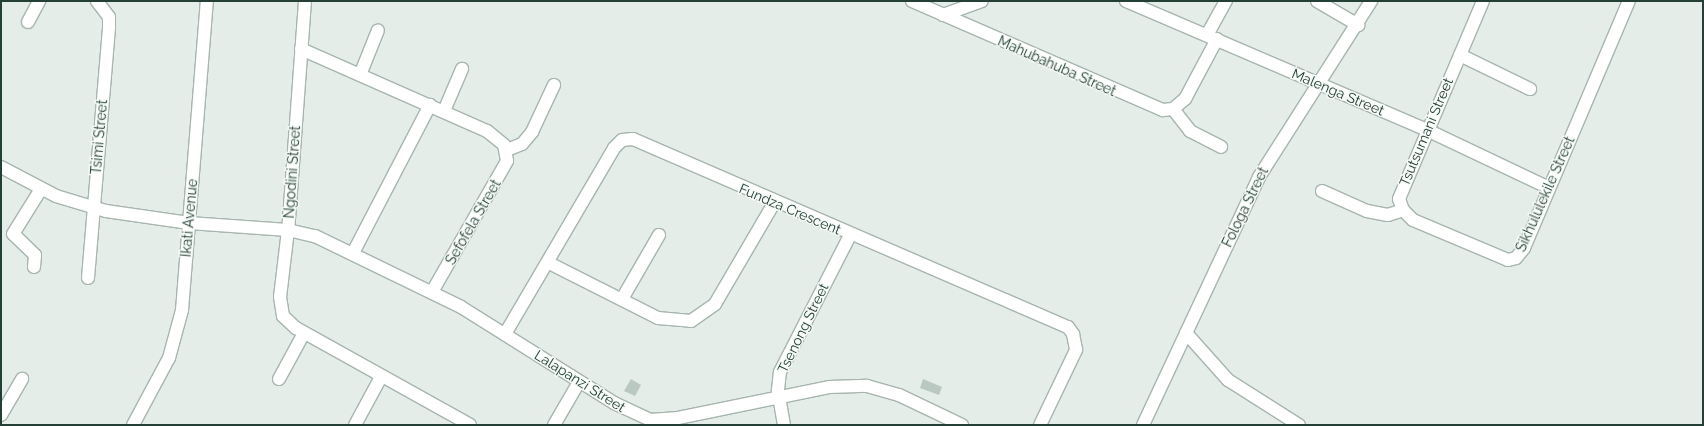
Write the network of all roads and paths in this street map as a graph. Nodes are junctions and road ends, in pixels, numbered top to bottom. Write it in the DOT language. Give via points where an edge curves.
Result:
graph roads {
  1 [pos="39,1"];
  2 [pos="97,1"];
  3 [pos="207,1"];
  4 [pos="305,1"];
  5 [pos="912,1"];
  6 [pos="982,1"];
  7 [pos="1126,1"];
  8 [pos="1226,1"];
  9 [pos="1317,1"];
  10 [pos="1371,1"];
  11 [pos="1483,1"];
  12 [pos="1629,1"];
  13 [pos="943,15"];
  14 [pos="28,22"];
  15 [pos="1358,25"];
  16 [pos="378,30"];
  17 [pos="1212,37"];
  18 [pos="301,49"];
  19 [pos="1460,55"];
  20 [pos="462,69"];
  21 [pos="360,75"];
  22 [pos="1318,84"];
  23 [pos="554,85"];
  24 [pos="1530,89"];
  25 [pos="430,105"];
  26 [pos="1173,109"];
  27 [pos="444,111"];
  28 [pos="1427,130"];
  29 [pos="1222,147"];
  30 [pos="507,150"];
  31 [pos="1,167"];
  32 [pos="1549,188"];
  33 [pos="41,189"];
  34 [pos="1322,192"];
  35 [pos="774,203"];
  36 [pos="92,208"];
  37 [pos="1402,210"];
  38 [pos="189,223"];
  39 [pos="288,230"];
  40 [pos="850,235"];
  41 [pos="659,236"];
  42 [pos="353,254"];
  43 [pos="549,263"];
  44 [pos="34,267"];
  45 [pos="88,278"];
  46 [pos="432,292"];
  47 [pos="622,299"];
  48 [pos="304,333"];
  49 [pos="1186,333"];
  50 [pos="505,334"];
  51 [pos="381,377"];
  52 [pos="22,379"];
  53 [pos="279,379"];
  54 [pos="579,382"];
  55 [pos="778,397"];
  56 [pos="1,415"];
  57 [pos="648,422"];
  58 [pos="465,424"];
  59 [pos="133,425"];
  60 [pos="355,425"];
  61 [pos="554,425"];
  62 [pos="784,425"];
  63 [pos="962,425"];
  64 [pos="1040,425"];
  65 [pos="1143,425"];
  66 [pos="1299,425"];
  1 -- 14 [label="street"];
  2 -- 36 [label="street, Tsimi Street" via="109,17 109,27"];
  3 -- 38 [label="street, Ikati Avenue"];
  4 -- 18 [label="street, Ngodini Street"];
  5 -- 13 [label="street"];
  6 -- 13 [label="street"];
  7 -- 17 [label="street, Malenga Street"];
  8 -- 17 [label="street"];
  9 -- 15 [label="street"];
  10 -- 15 [label="street, Fologa Street"];
  11 -- 19 [label="street, Tsutsumani Street"];
  12 -- 32 [label="street, Sikhululekile Street"];
  13 -- 26 [label="street, Mahubahuba Street" via="1148,106"];
  15 -- 22 [label="street, Fologa Street"];
  16 -- 21 [label="street"];
  17 -- 22 [label="street, Malenga Street"];
  17 -- 26 [label="street" via="1185,99"];
  18 -- 21 [label="street"];
  18 -- 39 [label="street, Ngodini Street"];
  19 -- 24 [label="street"];
  19 -- 28 [label="street, Tsutsumani Street"];
  20 -- 27 [label="street"];
  21 -- 25 [label="street"];
  22 -- 28 [label="street, Malenga Street"];
  22 -- 49 [label="street, Fologa Street" via="1259,177"];
  23 -- 30 [label="street" via="532,132 522,144"];
  25 -- 27 [label="street"];
  25 -- 42 [label="street" via="392,184"];
  26 -- 29 [label="street" via="1190,131"];
  27 -- 30 [label="street" via="487,130"];
  28 -- 32 [label="street, Malenga Street"];
  28 -- 37 [label="street, Tsutsumani Street" via="1400,191"];
  30 -- 46 [label="street, Sefofela Street" via="501,174"];
  31 -- 33 [label="street, Lalapanzi Street"];
  32 -- 37 [label="street, Sikhululekile Street" via="1524,248 1512,260 1413,220"];
  33 -- 36 [label="street, Lalapanzi Street"];
  33 -- 44 [label="street" via="13,234 35,255"];
  34 -- 37 [label="street" via="1367,211 1388,215"];
  35 -- 40 [label="street, Fundza Crescent"];
  35 -- 43 [label="street, Fundza Crescent" via="637,141 622,140 614,148"];
  35 -- 47 [label="street" via="715,304 701,317 669,322"];
  36 -- 38 [label="street, Lalapanzi Street"];
  36 -- 45 [label="street, Tsimi Street"];
  38 -- 39 [label="street, Lalapanzi Street"];
  38 -- 59 [label="street, Ikati Avenue" via="177,333 162,372"];
  39 -- 42 [label="street, Lalapanzi Street" via="314,236"];
  39 -- 48 [label="street, Ngodini Street" via="280,307 289,322"];
  40 -- 55 [label="street, Tsenong Street" via="784,362 778,380"];
  40 -- 64 [label="street, Fundza Crescent" via="1068,327 1073,334 1076,350"];
  41 -- 47 [label="street"];
  42 -- 46 [label="street, Lalapanzi Street"];
  43 -- 47 [label="street"];
  43 -- 50 [label="street, Fundza Crescent"];
  46 -- 50 [label="street, Lalapanzi Street"];
  48 -- 51 [label="street, Ngodini Street"];
  48 -- 53 [label="street"];
  49 -- 65 [label="street, Fologa Street"];
  49 -- 66 [label="street" via="1228,380"];
  50 -- 54 [label="street, Lalapanzi Street"];
  51 -- 58 [label="street, Ngodini Street"];
  51 -- 60 [label="street"];
  52 -- 56 [label="street"];
  54 -- 57 [label="street, Lalapanzi Street"];
  54 -- 61 [label="street"];
  55 -- 57 [label="street, Lalapanzi Street"];
  55 -- 62 [label="street, Tsenong Street"];
  55 -- 63 [label="street, Lalapanzi Street" via="829,388 867,386 899,395"];
}
